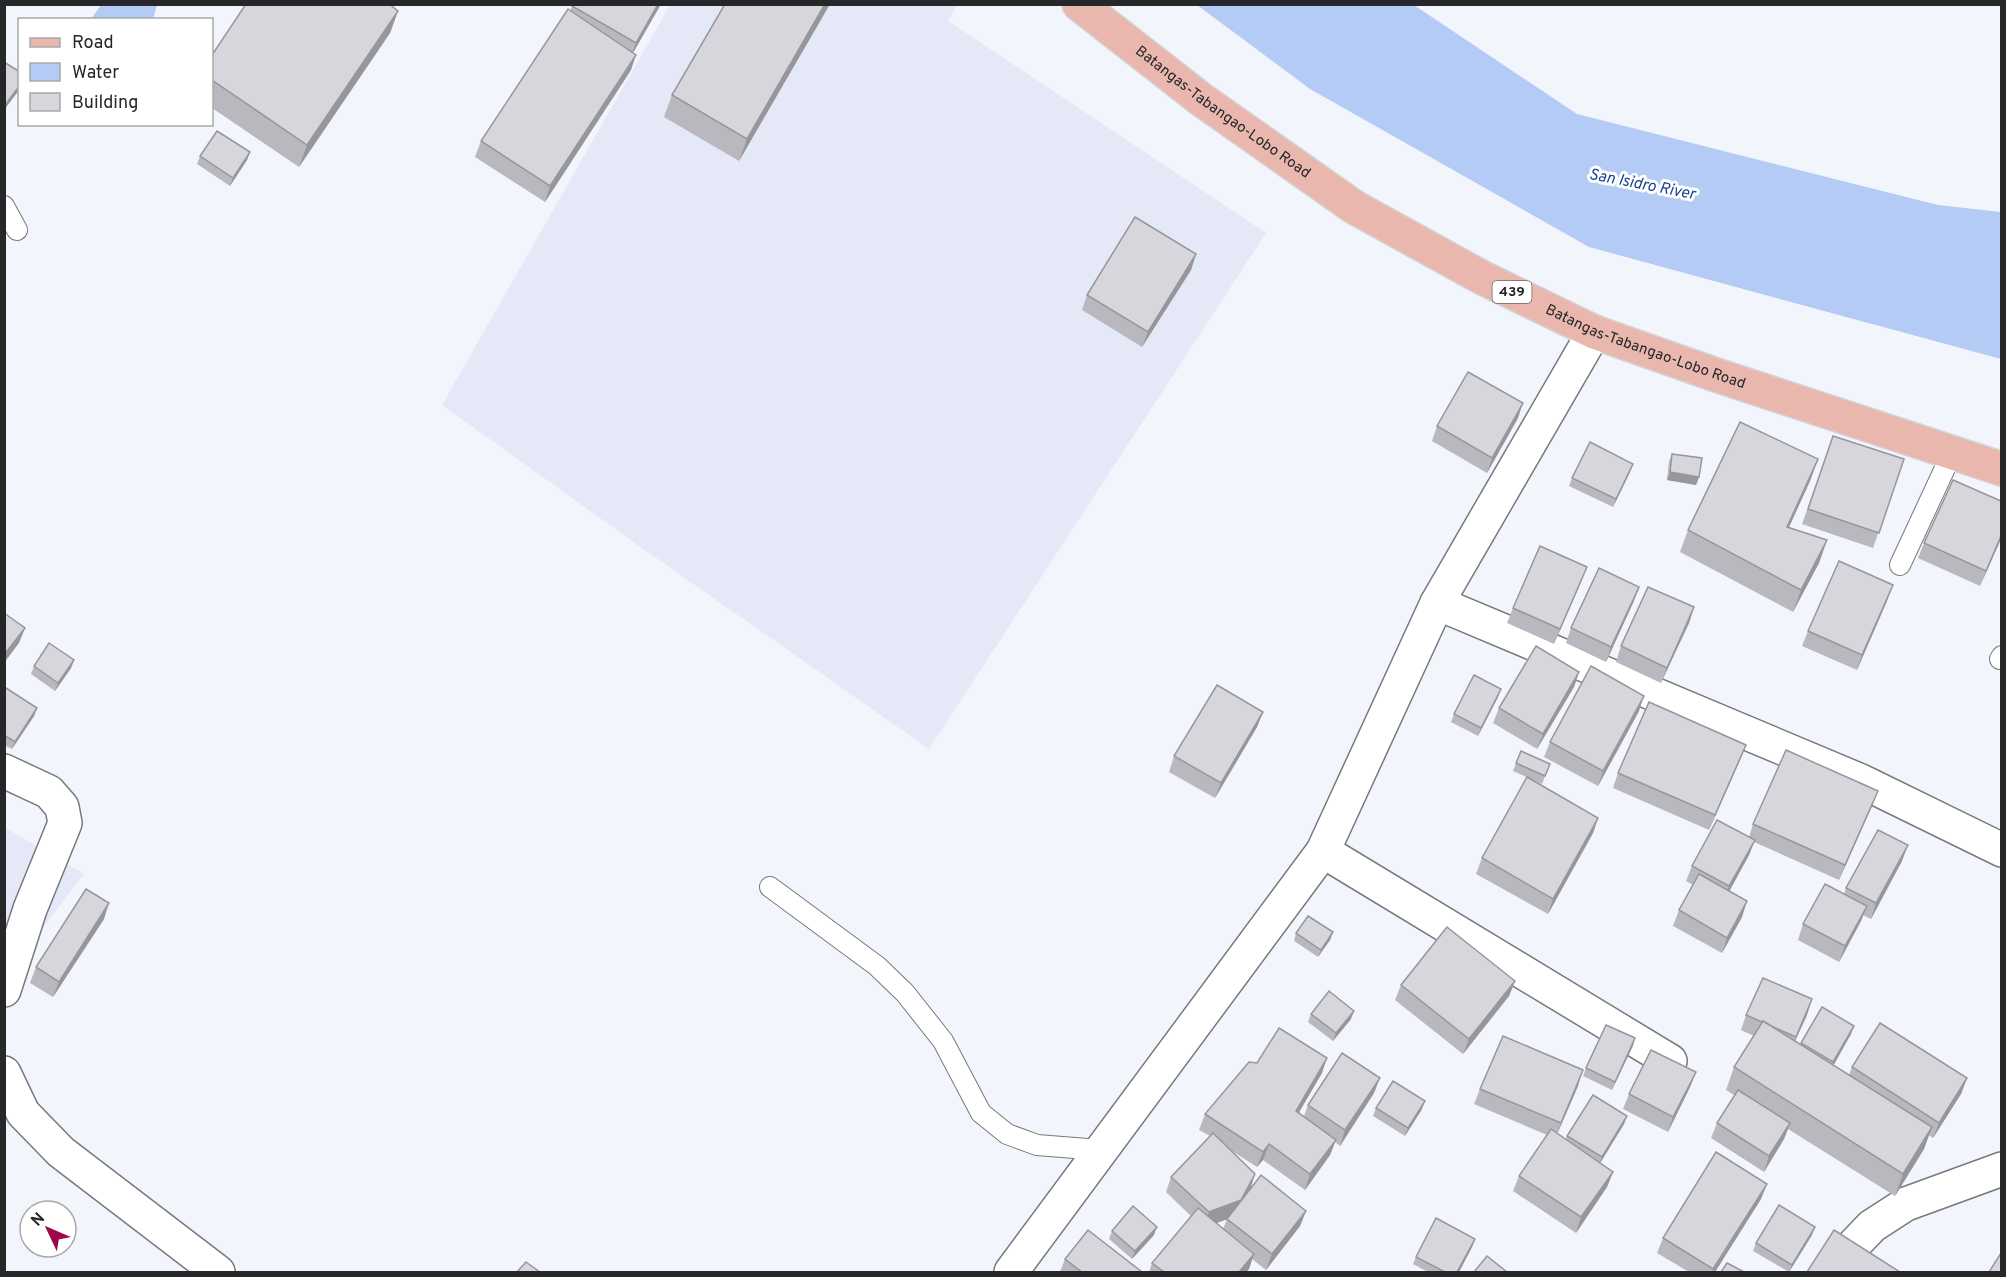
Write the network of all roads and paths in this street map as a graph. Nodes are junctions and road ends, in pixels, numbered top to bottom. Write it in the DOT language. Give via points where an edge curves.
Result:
graph roads {
  1 [pos="1079,4"];
  2 [pos="4,206"];
  3 [pos="17,230"];
  4 [pos="1594,332"];
  5 [pos="1952,453"];
  6 [pos="2001,469"];
  7 [pos="1900,565"];
  8 [pos="1437,603"];
  9 [pos="4,771"];
  10 [pos="2001,850"];
  11 [pos="1323,851"];
  12 [pos="770,888"];
  13 [pos="4,990"];
  14 [pos="1670,1061"];
  15 [pos="4,1073"];
  16 [pos="1100,1150"];
  17 [pos="2001,1169"];
  18 [pos="1847,1252"];
  19 [pos="218,1272"];
  20 [pos="1011,1272"];
  1 -- 4 [label="main road, Batangas-Tabangao-Lobo Road / 439" via="1203,100 1354,207 1481,277"];
  2 -- 3 [label="lane"];
  4 -- 5 [label="main road, Batangas-Tabangao-Lobo Road / 439"];
  4 -- 8 [label="street"];
  5 -- 6 [label="main road, Batangas-Tabangao-Lobo Road / 439"];
  5 -- 7 [label="lane"];
  8 -- 10 [label="street" via="1861,781"];
  8 -- 11 [label="street"];
  9 -- 13 [label="street" via="49,792 62,807 65,824 30,909"];
  11 -- 14 [label="street"];
  11 -- 16 [label="street"];
  12 -- 16 [label="lane" via="877,966 905,993 943,1041 981,1113 1007,1134 1037,1145"];
  15 -- 19 [label="street" via="22,1113 61,1152"];
  16 -- 20 [label="street"];
  17 -- 18 [label="street" via="1906,1204 1872,1226"];
}
